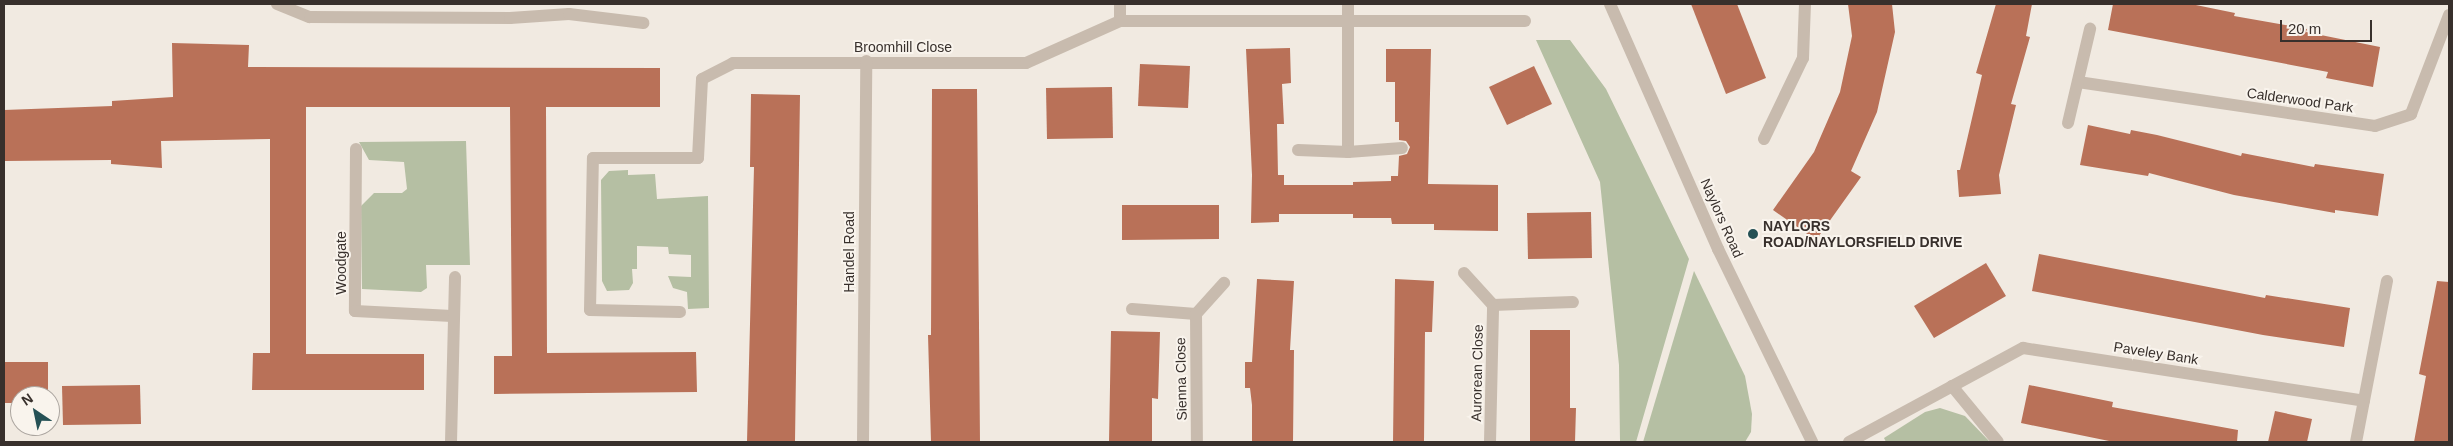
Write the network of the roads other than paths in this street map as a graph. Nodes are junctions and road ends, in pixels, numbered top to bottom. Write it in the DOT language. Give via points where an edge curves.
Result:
graph roads {
  1 [pos="277,4"];
  2 [pos="1120,4"];
  3 [pos="1348,4"];
  4 [pos="1610,4"];
  5 [pos="1805,4"];
  6 [pos="569,9"];
  7 [pos="2449,15"];
  8 [pos="1120,21"];
  9 [pos="1348,21"];
  10 [pos="1526,21"];
  11 [pos="643,23"];
  12 [pos="2090,29"];
  13 [pos="866,61"];
  14 [pos="2078,82"];
  15 [pos="2068,123"];
  16 [pos="1764,140"];
  17 [pos="356,148"];
  18 [pos="1402,148"];
  19 [pos="1298,150"];
  20 [pos="1348,152"];
  21 [pos="1464,274"];
  22 [pos="455,277"];
  23 [pos="2387,281"];
  24 [pos="1224,283"];
  25 [pos="1572,302"];
  26 [pos="1493,305"];
  27 [pos="1132,309"];
  28 [pos="680,312"];
  29 [pos="1196,314"];
  30 [pos="452,316"];
  31 [pos="1952,386"];
  32 [pos="2364,401"];
  33 [pos="451,442"];
  34 [pos="863,442"];
  35 [pos="1197,442"];
  36 [pos="1490,442"];
  37 [pos="1812,442"];
  38 [pos="1849,442"];
  39 [pos="1998,442"];
  40 [pos="2356,442"];
  1 -- 6 [label="street" via="310,17 510,18"];
  2 -- 8 [label="street"];
  3 -- 9 [label="street"];
  4 -- 37 [label="street, Naylors Road" via="1718,249"];
  5 -- 16 [label="street" via="1803,58"];
  6 -- 11 [label="street"];
  7 -- 14 [label="street, Calderwood Park" via="2411,114 2375,126"];
  8 -- 9 [label="street, Broomhill Close"];
  8 -- 13 [label="street, Broomhill Close" via="1026,62"];
  9 -- 10 [label="street, Broomhill Close"];
  9 -- 20 [label="street"];
  12 -- 14 [label="street"];
  13 -- 28 [label="street, Broomhill Close" via="733,63 702,79 698,158 593,158 590,310"];
  13 -- 34 [label="street, Handel Road"];
  14 -- 15 [label="street"];
  17 -- 30 [label="street, Woodgate" via="355,312"];
  18 -- 20 [label="street"];
  19 -- 20 [label="street"];
  21 -- 26 [label="street"];
  22 -- 30 [label="street"];
  23 -- 32 [label="street"];
  24 -- 29 [label="street"];
  25 -- 26 [label="street"];
  26 -- 36 [label="street, Aurorean Close"];
  27 -- 29 [label="street"];
  29 -- 35 [label="street, Sienna Close"];
  30 -- 33 [label="street"];
  31 -- 32 [label="street, Paveley Bank" via="2023,348"];
  31 -- 38 [label="street, Paveley Bank"];
  31 -- 39 [label="street"];
  32 -- 40 [label="street"];
}
